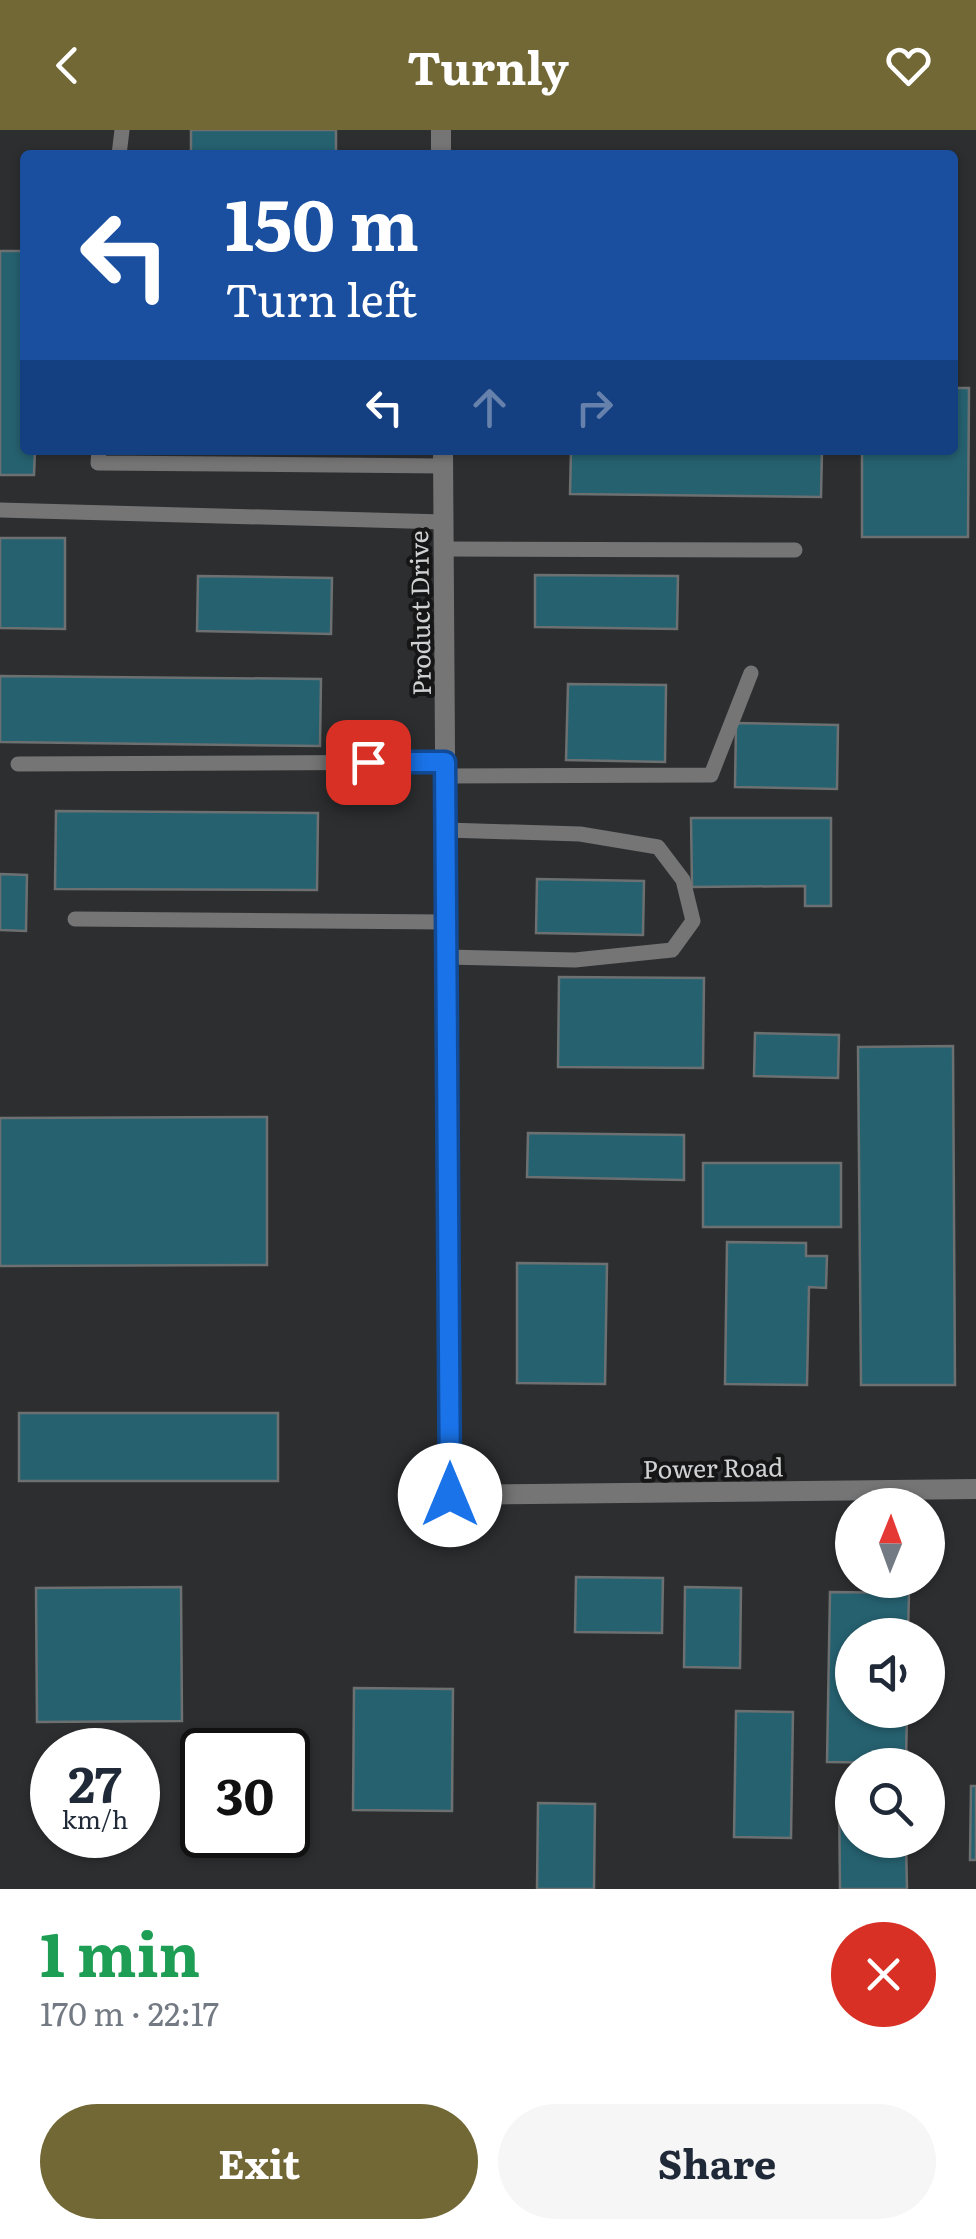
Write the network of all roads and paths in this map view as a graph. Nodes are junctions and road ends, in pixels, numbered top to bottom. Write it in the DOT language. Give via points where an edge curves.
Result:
graph roads {
  1 [pos="99,455"];
  2 [pos="443,458"];
  3 [pos="0,510"];
  4 [pos="444,522"];
  5 [pos="445,549"];
  6 [pos="795,550"];
  7 [pos="750,673"];
  8 [pos="18,764"];
  9 [pos="445,769"];
  10 [pos="446,830"];
  11 [pos="76,919"];
  12 [pos="446,922"];
  13 [pos="446,957"];
  14 [pos="976,1490"];
  15 [pos="450,1495"];
  1 -- 2 [label="lane" via="98,463"];
  2 -- 4 [label="street, Product Drive"];
  3 -- 4 [label="lane"];
  4 -- 5 [label="street, Product Drive"];
  5 -- 6 [label="lane"];
  5 -- 9 [label="street, Product Drive"];
  7 -- 9 [label="lane" via="711,775"];
  8 -- 9 [label="lane"];
  9 -- 10 [label="street, Product Drive"];
  10 -- 12 [label="street, Product Drive"];
  10 -- 13 [label="lane" via="580,834 658,847 684,880 693,922 672,950 575,960"];
  11 -- 12 [label="lane"];
  12 -- 13 [label="street, Product Drive"];
  13 -- 15 [label="street, Product Drive"];
  14 -- 15 [label="street, Power Road"];
}
